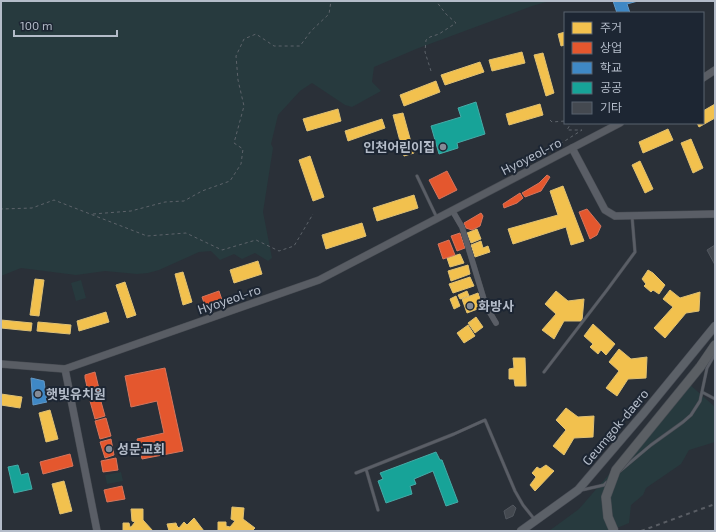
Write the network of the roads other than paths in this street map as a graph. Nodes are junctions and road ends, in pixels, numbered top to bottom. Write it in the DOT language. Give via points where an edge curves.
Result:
graph roads {
  1 [pos="715,70"];
  2 [pos="704,77"];
  3 [pos="618,124"];
  4 [pos="572,148"];
  5 [pos="417,176"];
  6 [pos="452,210"];
  7 [pos="715,214"];
  8 [pos="632,216"];
  9 [pos="437,218"];
  10 [pos="496,323"];
  11 [pos="715,326"];
  12 [pos="715,346"];
  13 [pos="715,354"];
  14 [pos="1,364"];
  15 [pos="65,369"];
  16 [pos="544,372"];
  17 [pos="702,392"];
  18 [pos="715,399"];
  19 [pos="366,469"];
  20 [pos="356,473"];
  21 [pos="578,490"];
  22 [pos="378,510"];
  23 [pos="536,521"];
  24 [pos="95,529"];
  25 [pos="521,531"];
  26 [pos="614,531"];
  1 -- 2 [label="main road"];
  3 -- 4 [label="main road, Hyoyeol-ro"];
  4 -- 6 [label="main road, Hyoyeol-ro"];
  4 -- 8 [label="street" via="606,210 615,216"];
  5 -- 9 [label="lane"];
  6 -- 9 [label="main road, Hyoyeol-ro"];
  6 -- 10 [label="street" via="462,227 486,306"];
  7 -- 8 [label="street"];
  8 -- 16 [label="lane" via="635,252"];
  9 -- 15 [label="main road, Hyoyeol-ro" via="319,280"];
  11 -- 21 [label="main road, Geumgok-daero"];
  12 -- 26 [label="highway, bridge" via="616,470 606,497 608,517"];
  13 -- 17 [label="lane" via="707,368"];
  14 -- 15 [label="main road, Hyoyeol-ro"];
  15 -- 24 [label="street"];
  17 -- 18 [label="lane"];
  17 -- 21 [label="lane" via="700,401 691,415 651,444 604,486"];
  19 -- 20 [label="lane"];
  19 -- 22 [label="lane"];
  19 -- 23 [label="lane" via="485,420 515,491"];
  21 -- 23 [label="main road, Geumgok-daero"];
  23 -- 25 [label="main road, Geumgok-daero"];
}
